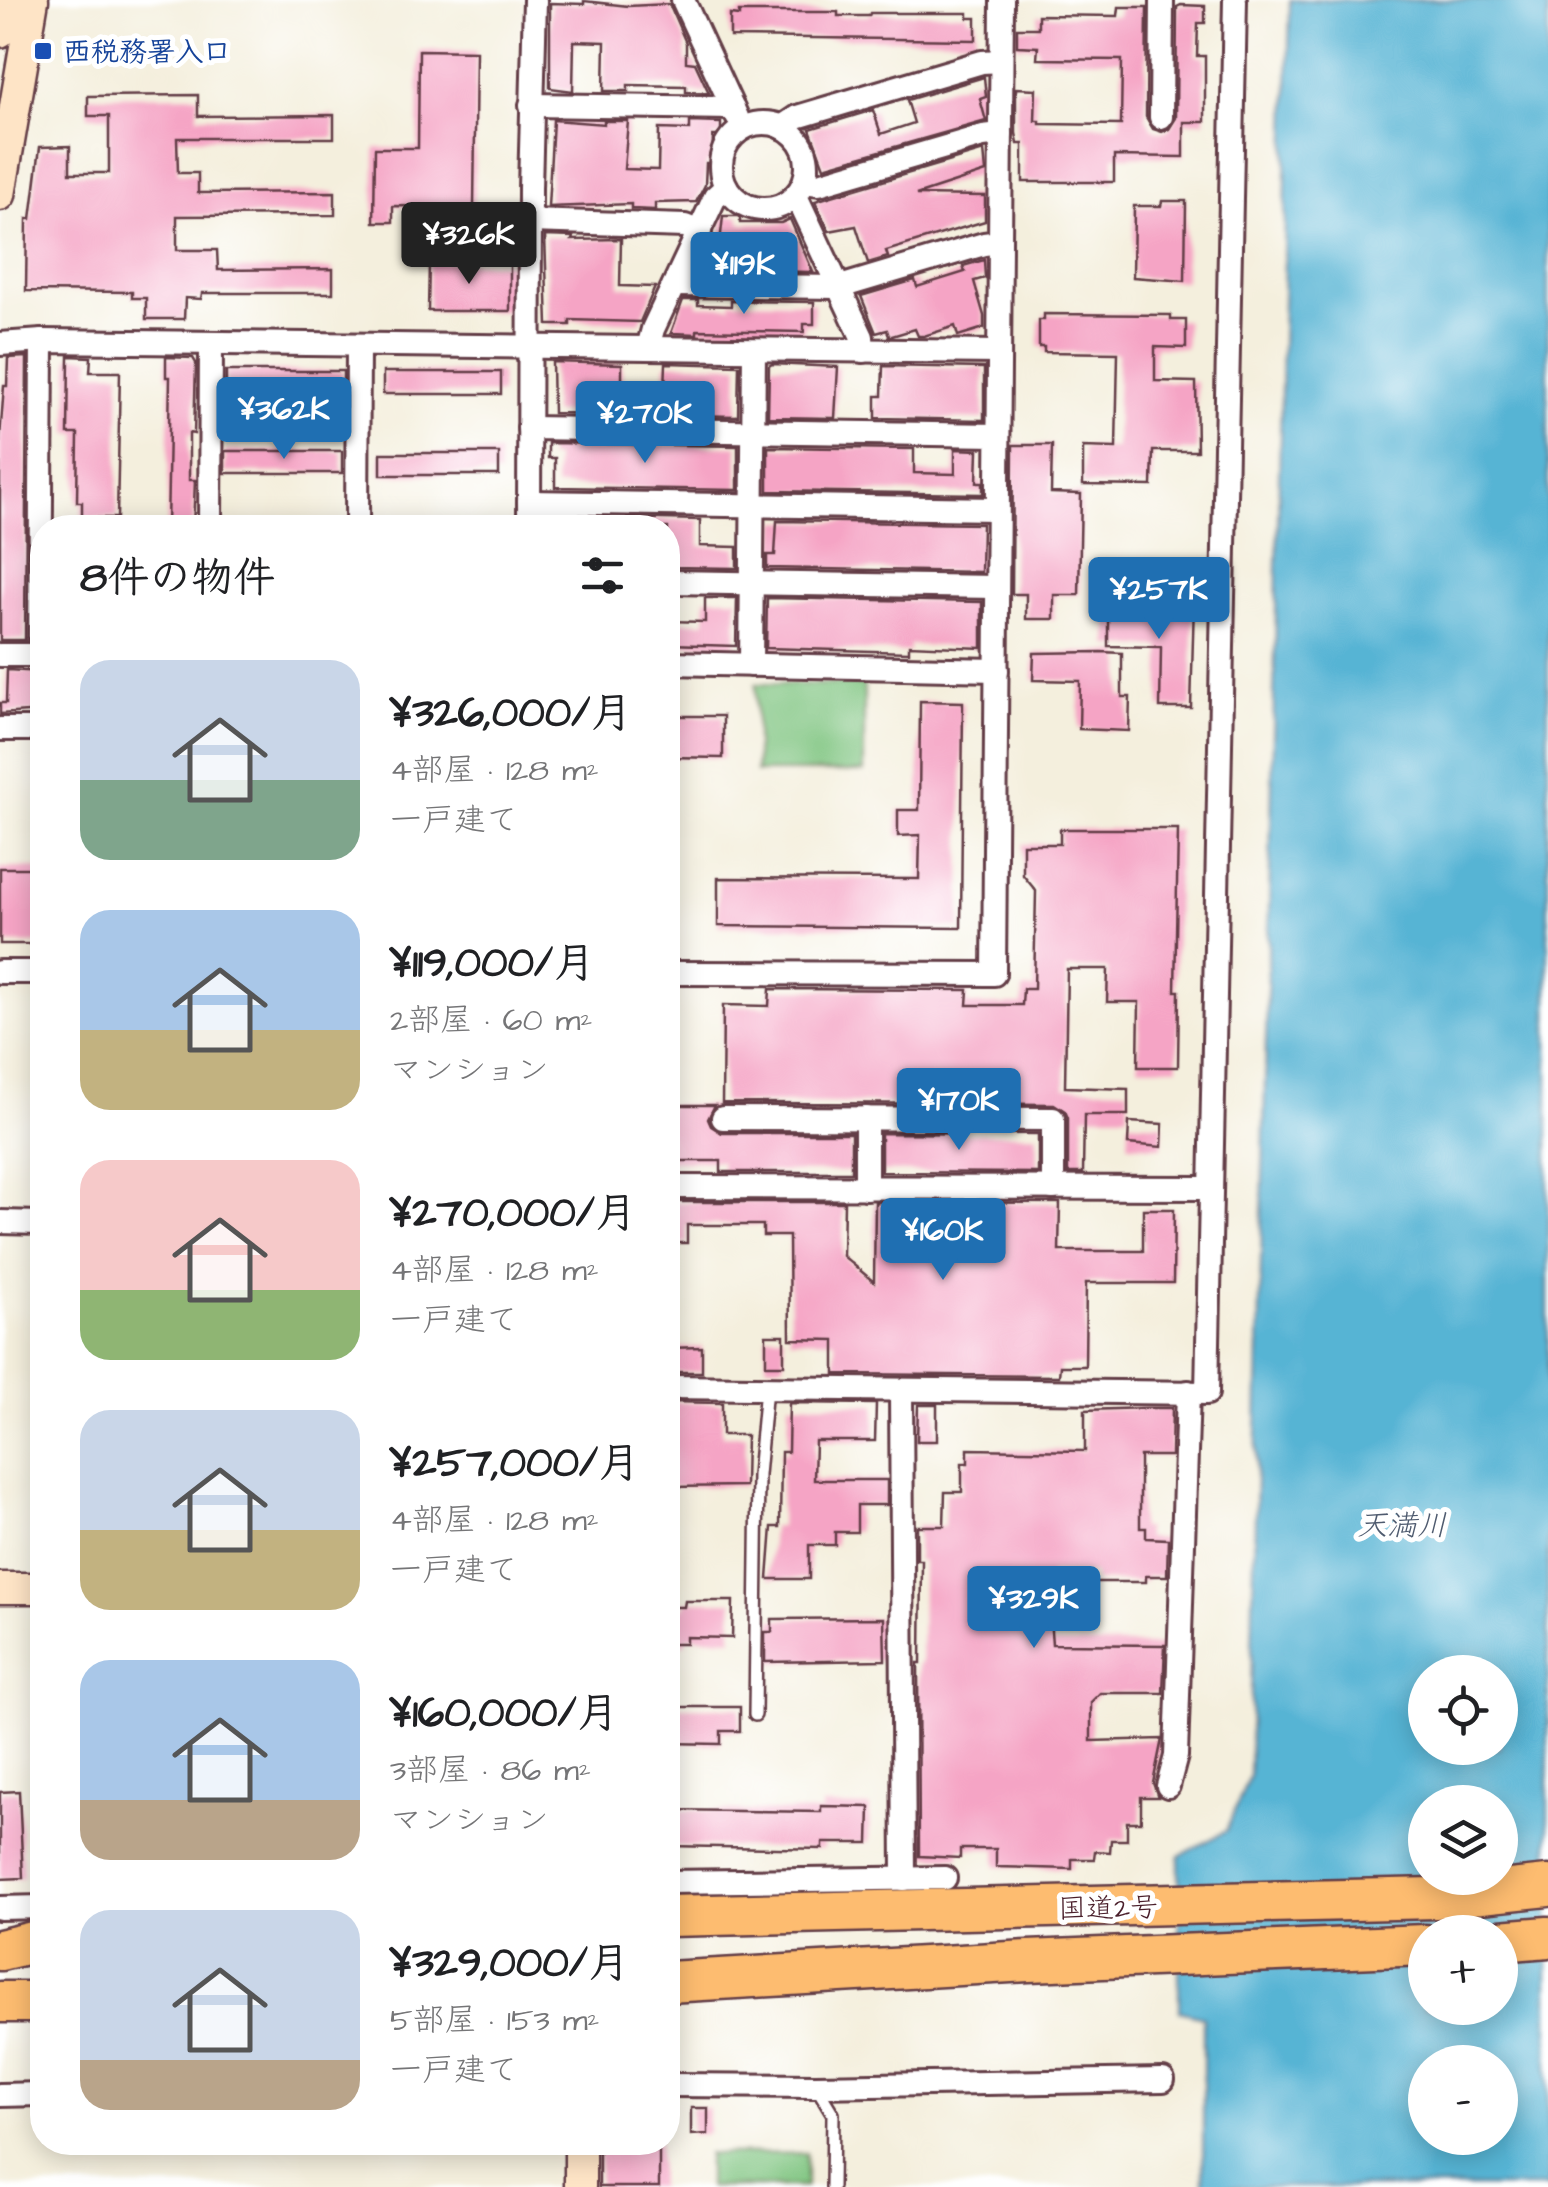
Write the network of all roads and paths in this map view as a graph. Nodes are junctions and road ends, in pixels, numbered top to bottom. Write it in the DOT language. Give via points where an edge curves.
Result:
graph roads {
  1 [pos="4,0"];
  2 [pos="33,0"];
  3 [pos="535,0"];
  4 [pos="684,0"];
  5 [pos="1002,0"];
  6 [pos="1162,0"];
  7 [pos="1236,0"];
  8 [pos="0,32"];
  9 [pos="1001,61"];
  10 [pos="531,105"];
  11 [pos="1161,117"];
  12 [pos="738,119"];
  13 [pos="782,127"];
  14 [pos="1000,134"];
  15 [pos="726,187"];
  16 [pos="800,189"];
  17 [pos="0,195"];
  18 [pos="530,221"];
  19 [pos="700,232"];
  20 [pos="1000,242"];
  21 [pos="674,285"];
  22 [pos="840,288"];
  23 [pos="42,341"];
  24 [pos="0,344"];
  25 [pos="211,344"];
  26 [pos="358,346"];
  27 [pos="529,347"];
  28 [pos="648,348"];
  29 [pos="754,350"];
  30 [pos="862,351"];
  31 [pos="999,352"];
  32 [pos="529,428"];
  33 [pos="754,431"];
  34 [pos="998,435"];
  35 [pos="529,502"];
  36 [pos="752,506"];
  37 [pos="996,509"];
  38 [pos="41,515"];
  39 [pos="210,515"];
  40 [pos="357,515"];
  41 [pos="529,515"];
  42 [pos="680,582"];
  43 [pos="752,582"];
  44 [pos="996,587"];
  45 [pos="0,655"];
  46 [pos="30,655"];
  47 [pos="680,664"];
  48 [pos="752,665"];
  49 [pos="997,670"];
  50 [pos="0,728"];
  51 [pos="30,729"];
  52 [pos="0,972"];
  53 [pos="30,972"];
  54 [pos="680,973"];
  55 [pos="722,1118"];
  56 [pos="866,1118"];
  57 [pos="680,1187"];
  58 [pos="866,1188"];
  59 [pos="1054,1188"];
  60 [pos="1210,1188"];
  61 [pos="0,1222"];
  62 [pos="30,1223"];
  63 [pos="680,1388"];
  64 [pos="766,1388"];
  65 [pos="901,1390"];
  66 [pos="1188,1392"];
  67 [pos="0,1588"];
  68 [pos="30,1588"];
  69 [pos="755,1714"];
  70 [pos="1168,1786"];
  71 [pos="904,1878"];
  72 [pos="945,1878"];
  73 [pos="680,1882"];
  74 [pos="1548,1886"];
  75 [pos="30,1907"];
  76 [pos="0,1908"];
  77 [pos="680,1916"];
  78 [pos="30,1925"];
  79 [pos="0,1926"];
  80 [pos="1548,1937"];
  81 [pos="1518,1940"];
  82 [pos="30,1943"];
  83 [pos="1408,1946"];
  84 [pos="0,1950"];
  85 [pos="1028,1961"];
  86 [pos="680,1964"];
  87 [pos="0,1975"];
  88 [pos="30,1975"];
  89 [pos="680,1981"];
  90 [pos="0,2002"];
  91 [pos="30,2002"];
  92 [pos="1164,2080"];
  93 [pos="680,2085"];
  94 [pos="816,2086"];
  95 [pos="30,2094"];
  96 [pos="0,2095"];
  97 [pos="580,2155"];
  98 [pos="580,2187"];
  99 [pos="832,2187"];
  1 -- 8 [label="main road"];
  2 -- 17 [label="main road"];
  3 -- 10 [label="street"];
  4 -- 12 [label="street"];
  5 -- 9 [label="street"];
  6 -- 11 [label="street"];
  7 -- 60 [label="street"];
  9 -- 13 [label="street" via="796,117"];
  9 -- 14 [label="street"];
  10 -- 12 [label="street"];
  10 -- 18 [label="street"];
  12 -- 13 [label="street"];
  12 -- 15 [label="street" via="723,154"];
  13 -- 16 [label="street" via="806,154"];
  14 -- 16 [label="street"];
  14 -- 20 [label="street"];
  15 -- 16 [label="street" via="760,209 784,205"];
  15 -- 19 [label="street"];
  16 -- 22 [label="street"];
  18 -- 19 [label="street"];
  18 -- 27 [label="street"];
  19 -- 21 [label="street"];
  20 -- 22 [label="street"];
  20 -- 31 [label="street"];
  21 -- 22 [label="street"];
  21 -- 28 [label="street"];
  22 -- 30 [label="street"];
  23 -- 24 [label="street"];
  23 -- 25 [label="street"];
  23 -- 38 [label="street"];
  25 -- 26 [label="street"];
  25 -- 39 [label="street"];
  26 -- 27 [label="street"];
  26 -- 40 [label="street"];
  27 -- 28 [label="street"];
  27 -- 32 [label="street"];
  28 -- 29 [label="street"];
  29 -- 30 [label="street"];
  29 -- 33 [label="street"];
  30 -- 31 [label="street"];
  31 -- 34 [label="street"];
  32 -- 33 [label="street"];
  32 -- 35 [label="street"];
  33 -- 34 [label="street"];
  33 -- 36 [label="street"];
  34 -- 37 [label="street"];
  35 -- 36 [label="street"];
  35 -- 41 [label="street"];
  36 -- 37 [label="street"];
  36 -- 43 [label="street"];
  37 -- 44 [label="street"];
  42 -- 43 [label="street"];
  43 -- 44 [label="street"];
  43 -- 48 [label="street"];
  44 -- 49 [label="street"];
  45 -- 46 [label="street"];
  47 -- 48 [label="street"];
  48 -- 49 [label="street"];
  49 -- 54 [label="street" via="994,974"];
  50 -- 51 [label="street"];
  52 -- 53 [label="street"];
  55 -- 56 [label="street"];
  56 -- 58 [label="street"];
  56 -- 59 [label="street" via="1053,1119"];
  57 -- 58 [label="street"];
  58 -- 59 [label="street"];
  59 -- 60 [label="street"];
  60 -- 66 [label="street" via="1208,1393"];
  61 -- 62 [label="street"];
  63 -- 64 [label="street"];
  64 -- 65 [label="street"];
  64 -- 69 [label="lane" via="758,1475"];
  65 -- 66 [label="street"];
  65 -- 71 [label="street"];
  66 -- 70 [label="street" via="1176,1756"];
  67 -- 68 [label="main road"];
  71 -- 72 [label="street"];
  71 -- 73 [label="street"];
  74 -- 77 [label="highway, 国道2号" via="1435,1898"];
  75 -- 76 [label="street"];
  78 -- 79 [label="highway"];
  80 -- 81 [label="highway"];
  82 -- 84 [label="highway"];
  83 -- 85 [label="highway"];
  85 -- 86 [label="highway"];
  85 -- 89 [label="highway"];
  87 -- 88 [label="highway"];
  90 -- 91 [label="highway"];
  92 -- 94 [label="street"];
  93 -- 94 [label="street"];
  94 -- 99 [label="lane" via="833,2114"];
  95 -- 96 [label="street"];
  97 -- 98 [label="main road"];
}
